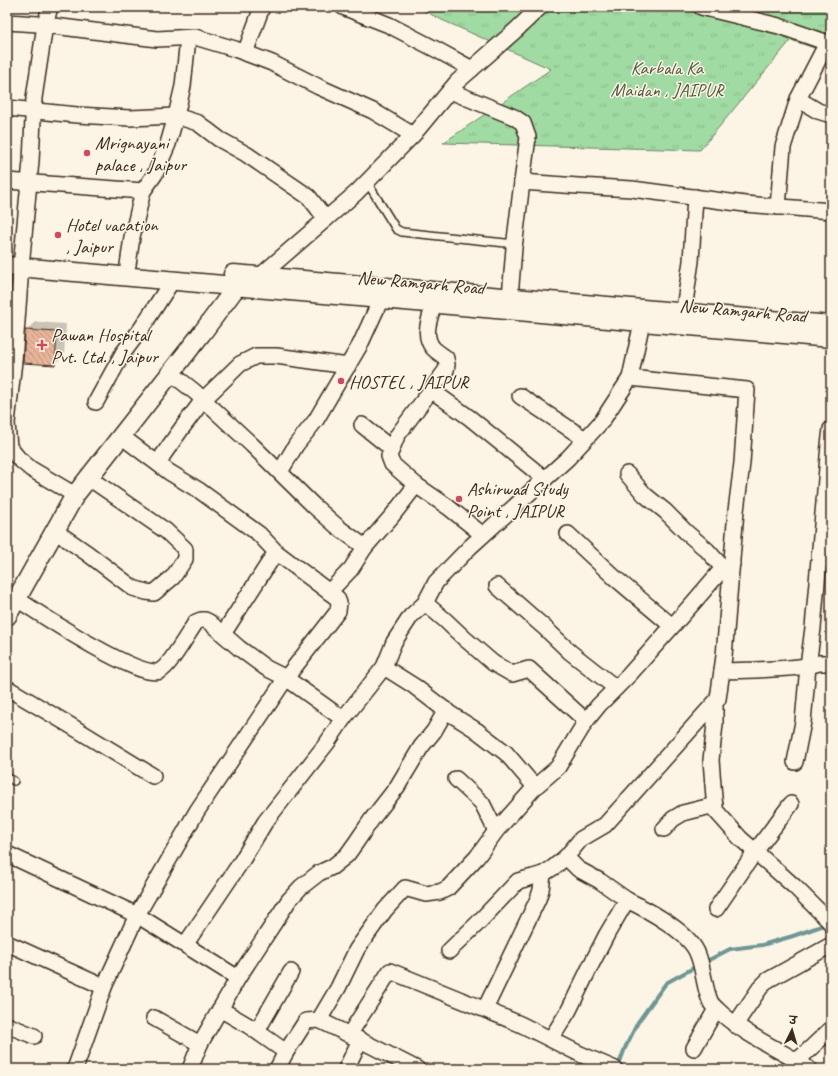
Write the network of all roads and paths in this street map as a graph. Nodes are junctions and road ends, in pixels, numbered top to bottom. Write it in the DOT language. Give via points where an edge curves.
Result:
graph roads {
  1 [pos="50,7"];
  2 [pos="262,7"];
  3 [pos="343,7"];
  4 [pos="540,7"];
  5 [pos="701,7"];
  6 [pos="7,22"];
  7 [pos="45,25"];
  8 [pos="188,38"];
  9 [pos="829,43"];
  10 [pos="245,53"];
  11 [pos="472,69"];
  12 [pos="450,91"];
  13 [pos="798,99"];
  14 [pos="7,108"];
  15 [pos="33,110"];
  16 [pos="831,115"];
  17 [pos="176,116"];
  18 [pos="413,135"];
  19 [pos="7,181"];
  20 [pos="29,182"];
  21 [pos="367,182"];
  22 [pos="522,182"];
  23 [pos="143,192"];
  24 [pos="695,197"];
  25 [pos="778,206"];
  26 [pos="831,211"];
  27 [pos="326,219"];
  28 [pos="515,244"];
  29 [pos="14,261"];
  30 [pos="128,265"];
  31 [pos="260,276"];
  32 [pos="172,280"];
  33 [pos="237,286"];
  34 [pos="510,297"];
  35 [pos="381,299"];
  36 [pos="434,304"];
  37 [pos="683,319"];
  38 [pos="642,322"];
  39 [pos="831,325"];
  40 [pos="831,338"];
  41 [pos="348,366"];
  42 [pos="171,373"];
  43 [pos="630,378"];
  44 [pos="9,384"];
  45 [pos="431,390"];
  46 [pos="520,396"];
  47 [pos="203,400"];
  48 [pos="96,402"];
  49 [pos="362,425"];
  50 [pos="831,429"];
  51 [pos="121,436"];
  52 [pos="585,440"];
  53 [pos="392,448"];
  54 [pos="160,465"];
  55 [pos="280,472"];
  56 [pos="627,474"];
  57 [pos="89,478"];
  58 [pos="545,479"];
  59 [pos="416,485"];
  60 [pos="75,495"];
  61 [pos="55,531"];
  62 [pos="568,534"];
  63 [pos="483,535"];
  64 [pos="365,547"];
  65 [pos="276,552"];
  66 [pos="728,567"];
  67 [pos="497,586"];
  68 [pos="329,592"];
  69 [pos="17,599"];
  70 [pos="425,603"];
  71 [pos="7,616"];
  72 [pos="672,626"];
  73 [pos="223,634"];
  74 [pos="831,664"];
  75 [pos="808,666"];
  76 [pos="384,667"];
  77 [pos="722,671"];
  78 [pos="286,678"];
  79 [pos="7,688"];
  80 [pos="616,688"];
  81 [pos="715,703"];
  82 [pos="446,710"];
  83 [pos="343,719"];
  84 [pos="586,721"];
  85 [pos="795,762"];
  86 [pos="153,776"];
  87 [pos="7,777"];
  88 [pos="456,778"];
  89 [pos="14,781"];
  90 [pos="535,787"];
  91 [pos="791,804"];
  92 [pos="715,805"];
  93 [pos="664,829"];
  94 [pos="496,831"];
  95 [pos="755,852"];
  96 [pos="7,854"];
  97 [pos="566,857"];
  98 [pos="542,874"];
  99 [pos="627,900"];
  100 [pos="716,909"];
  101 [pos="137,915"];
  102 [pos="831,923"];
  103 [pos="7,942"];
  104 [pos="185,945"];
  105 [pos="831,945"];
  106 [pos="449,950"];
  107 [pos="291,972"];
  108 [pos="238,978"];
  109 [pos="104,987"];
  110 [pos="220,1009"];
  111 [pos="486,1009"];
  112 [pos="716,1009"];
  113 [pos="154,1018"];
  114 [pos="319,1020"];
  115 [pos="7,1025"];
  116 [pos="735,1025"];
  117 [pos="831,1029"];
  118 [pos="257,1031"];
  119 [pos="34,1036"];
  120 [pos="355,1037"];
  121 [pos="551,1040"];
  122 [pos="200,1044"];
  123 [pos="694,1048"];
  124 [pos="286,1052"];
  125 [pos="803,1065"];
  126 [pos="614,1068"];
  127 [pos="75,1069"];
  128 [pos="190,1069"];
  129 [pos="276,1069"];
  130 [pos="346,1069"];
  131 [pos="417,1069"];
  1 -- 7 [label="street"];
  2 -- 10 [label="street"];
  3 -- 11 [label="street" via="389,25"];
  4 -- 11 [label="street"];
  5 -- 9 [label="street" via="779,26"];
  6 -- 7 [label="street"];
  7 -- 8 [label="street" via="157,39"];
  7 -- 15 [label="street"];
  8 -- 10 [label="street" via="194,37"];
  8 -- 17 [label="street" via="183,86"];
  9 -- 13 [label="street"];
  10 -- 18 [label="street" via="272,63 373,111"];
  11 -- 12 [label="street"];
  12 -- 18 [label="street"];
  12 -- 22 [label="street" via="514,117 524,124 528,137"];
  13 -- 16 [label="street" via="818,111"];
  13 -- 25 [label="street" via="783,148"];
  14 -- 15 [label="street"];
  15 -- 17 [label="street" via="130,118"];
  15 -- 20 [label="street"];
  17 -- 23 [label="street" via="168,144 155,174"];
  17 -- 27 [label="street" via="198,123 275,173 309,197"];
  18 -- 21 [label="street"];
  19 -- 20 [label="street"];
  20 -- 23 [label="street"];
  20 -- 29 [label="street"];
  21 -- 27 [label="street"];
  21 -- 28 [label="lane" via="396,229 402,232"];
  22 -- 24 [label="street" via="632,189"];
  22 -- 28 [label="street"];
  23 -- 30 [label="street"];
  24 -- 25 [label="street"];
  24 -- 37 [label="street"];
  25 -- 26 [label="street"];
  27 -- 31 [label="street"];
  28 -- 34 [label="street"];
  29 -- 30 [label="street, New Ramgarh Road"];
  29 -- 32 [label="street, New Ramgarh Road"];
  29 -- 44 [label="street" via="15,354"];
  30 -- 31 [label="street, New Ramgarh Road"];
  31 -- 33 [label="street"];
  31 -- 34 [label="street, New Ramgarh Road"];
  32 -- 33 [label="street, New Ramgarh Road"];
  32 -- 48 [label="street" via="123,354"];
  33 -- 35 [label="street, New Ramgarh Road"];
  33 -- 42 [label="street"];
  34 -- 37 [label="street, New Ramgarh Road"];
  35 -- 36 [label="street, New Ramgarh Road"];
  35 -- 41 [label="street"];
  36 -- 38 [label="street, New Ramgarh Road"];
  36 -- 45 [label="street" via="427,336 432,347 446,358 447,365"];
  37 -- 38 [label="street, New Ramgarh Road"];
  37 -- 39 [label="street, New Ramgarh Road"];
  37 -- 40 [label="street, New Ramgarh Road"];
  38 -- 43 [label="street"];
  41 -- 47 [label="street" via="276,356 256,356 240,364"];
  41 -- 55 [label="street" via="316,420 296,445"];
  42 -- 47 [label="street"];
  42 -- 51 [label="street"];
  43 -- 52 [label="street" via="602,420"];
  43 -- 66 [label="street" via="747,390 742,463"];
  44 -- 60 [label="street" via="7,422 10,446 18,458 31,469"];
  45 -- 53 [label="street" via="397,436"];
  45 -- 58 [label="street"];
  46 -- 52 [label="street"];
  47 -- 54 [label="street" via="174,439"];
  47 -- 55 [label="street"];
  49 -- 53 [label="street"];
  50 -- 75 [label="street"];
  51 -- 54 [label="street"];
  51 -- 57 [label="street"];
  52 -- 58 [label="street"];
  53 -- 59 [label="street" via="389,456 392,464"];
  54 -- 65 [label="street" via="259,534"];
  55 -- 64 [label="street" via="314,506"];
  56 -- 66 [label="street" via="645,495"];
  57 -- 60 [label="street"];
  57 -- 61 [label="street" via="166,531 185,549 185,558 173,577 154,592 133,588"];
  58 -- 63 [label="street"];
  59 -- 63 [label="street"];
  59 -- 64 [label="street"];
  60 -- 61 [label="street"];
  61 -- 69 [label="street"];
  62 -- 72 [label="street"];
  63 -- 70 [label="street" via="436,582"];
  64 -- 68 [label="street" via="351,569"];
  65 -- 68 [label="street"];
  65 -- 73 [label="street"];
  66 -- 72 [label="street" via="718,574"];
  66 -- 77 [label="street" via="728,611"];
  67 -- 80 [label="street" via="570,652"];
  68 -- 78 [label="street" via="337,598 338,611"];
  69 -- 71 [label="street"];
  69 -- 73 [label="street" via="106,654 152,672 160,672 168,664 196,622 205,620"];
  70 -- 76 [label="street" via="406,622"];
  70 -- 84 [label="street" via="493,662 512,674 529,669"];
  72 -- 80 [label="street"];
  73 -- 78 [label="street" via="266,668"];
  74 -- 75 [label="street" via="819,663"];
  75 -- 77 [label="street"];
  75 -- 85 [label="street" via="803,722"];
  76 -- 82 [label="street"];
  76 -- 83 [label="street"];
  77 -- 81 [label="street" via="718,699"];
  78 -- 83 [label="street"];
  78 -- 101 [label="street" via="197,811"];
  79 -- 86 [label="street"];
  80 -- 84 [label="street"];
  81 -- 92 [label="street" via="711,760"];
  81 -- 97 [label="street" via="605,824 580,839"];
  82 -- 90 [label="street" via="506,753"];
  82 -- 108 [label="street" via="397,787 347,855 332,868 319,873 301,886"];
  83 -- 104 [label="street" via="266,822"];
  84 -- 90 [label="street" via="558,767"];
  87 -- 89 [label="lane"];
  88 -- 94 [label="street" via="482,803"];
  90 -- 94 [label="street"];
  91 -- 95 [label="street"];
  92 -- 93 [label="street" via="683,813"];
  92 -- 95 [label="street" via="715,810"];
  94 -- 114 [label="street" via="477,857 448,888 426,894 405,888 385,910 357,949"];
  95 -- 100 [label="street"];
  95 -- 102 [label="street"];
  96 -- 101 [label="street"];
  97 -- 98 [label="street"];
  97 -- 99 [label="street" via="578,869"];
  98 -- 106 [label="street" via="518,881"];
  98 -- 111 [label="street" via="538,899"];
  99 -- 112 [label="street" via="675,928 695,947 711,1003"];
  99 -- 121 [label="street"];
  101 -- 104 [label="street"];
  101 -- 109 [label="street"];
  103 -- 109 [label="street"];
  104 -- 108 [label="street"];
  105 -- 116 [label="street" via="768,980"];
  107 -- 118 [label="street"];
  108 -- 110 [label="street"];
  109 -- 127 [label="street"];
  110 -- 118 [label="street"];
  110 -- 122 [label="street"];
  111 -- 120 [label="street" via="390,971"];
  111 -- 121 [label="street"];
  112 -- 116 [label="street"];
  112 -- 123 [label="street"];
  113 -- 122 [label="street"];
  114 -- 120 [label="street"];
  114 -- 124 [label="street" via="306,1021"];
  115 -- 119 [label="street"];
  116 -- 125 [label="street"];
  117 -- 125 [label="street" via="819,1041"];
  118 -- 124 [label="street"];
  120 -- 130 [label="street"];
  120 -- 131 [label="street"];
  121 -- 126 [label="street"];
  122 -- 128 [label="street"];
  124 -- 129 [label="street"];
}
